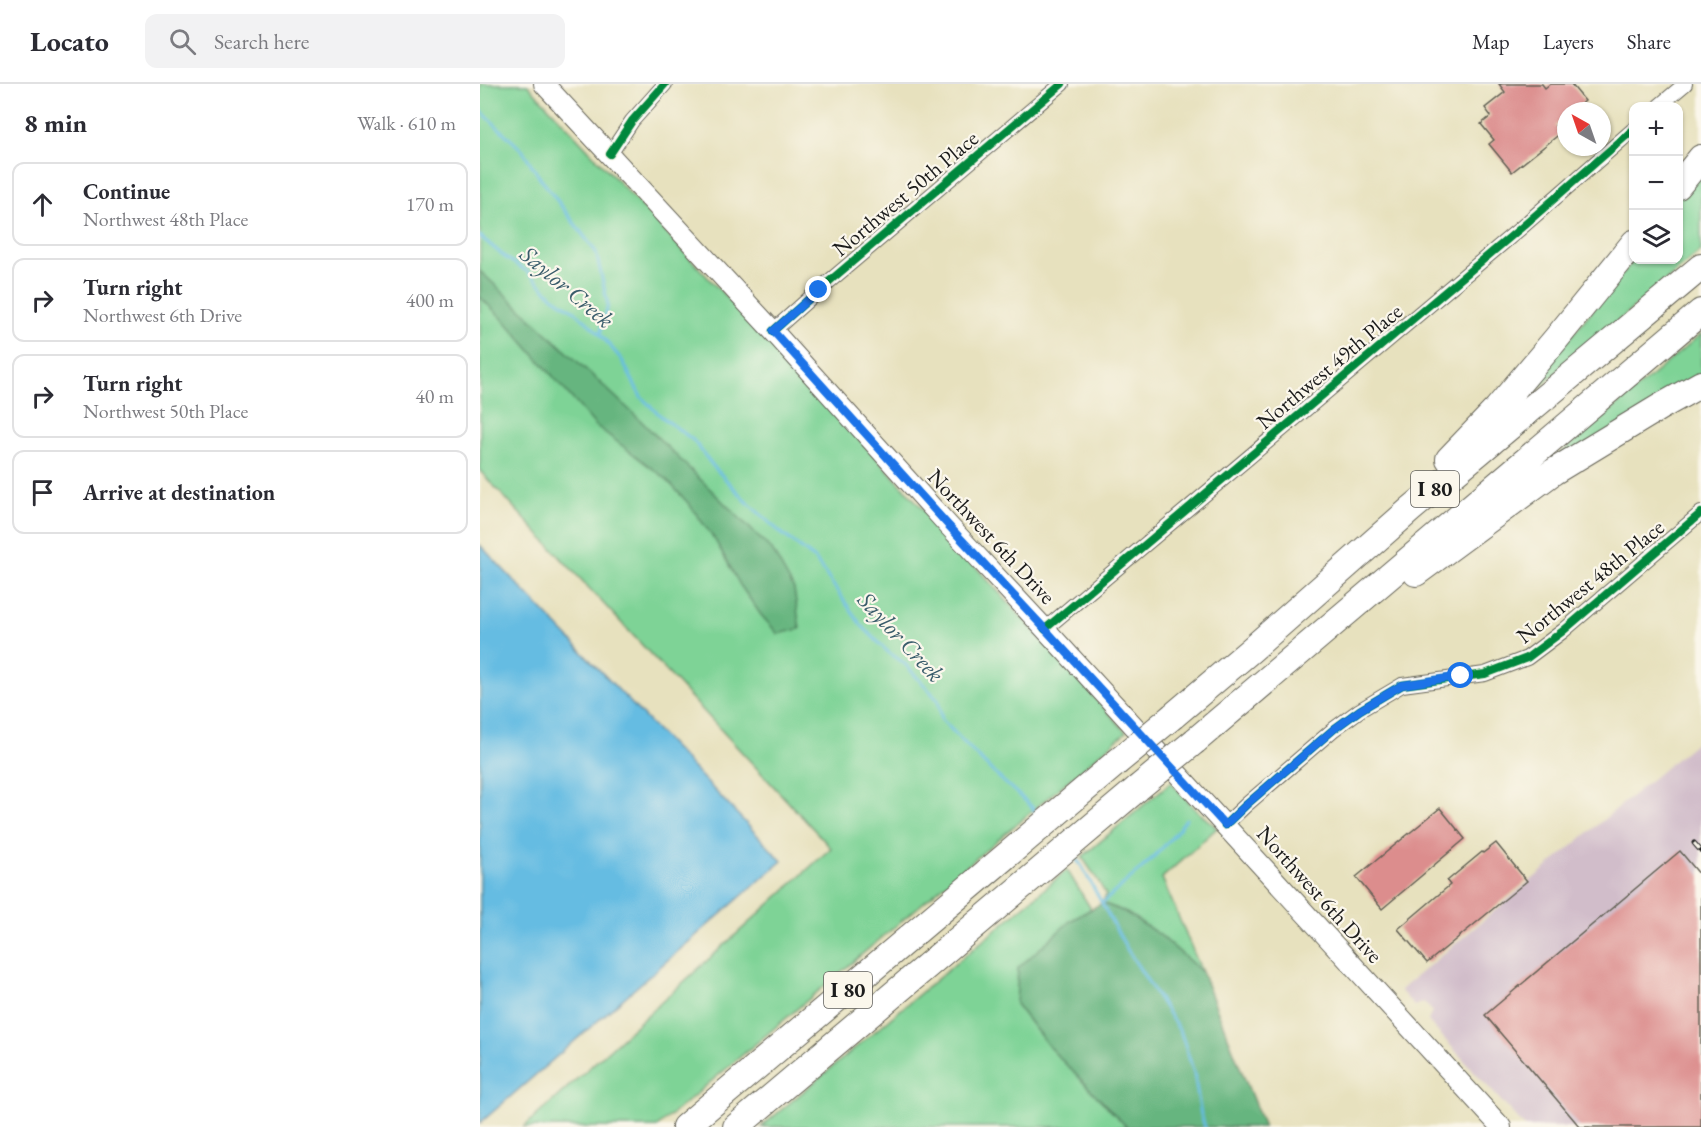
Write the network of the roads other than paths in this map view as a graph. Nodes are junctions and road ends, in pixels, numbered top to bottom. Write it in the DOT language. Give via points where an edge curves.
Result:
graph roads {
  1 [pos="544,84"];
  2 [pos="665,84"];
  3 [pos="1062,84"];
  4 [pos="1685,84"];
  5 [pos="1664,102"];
  6 [pos="1629,133"];
  7 [pos="610,154"];
  8 [pos="1701,158"];
  9 [pos="1683,180"];
  10 [pos="1629,249"];
  11 [pos="1701,267"];
  12 [pos="1701,312"];
  13 [pos="773,331"];
  14 [pos="1701,384"];
  15 [pos="1701,513"];
  16 [pos="1045,629"];
  17 [pos="1251,650"];
  18 [pos="1265,681"];
  19 [pos="1225,825"];
  20 [pos="685,1127"];
  21 [pos="736,1127"];
  22 [pos="1501,1127"];
  1 -- 7 [label="main road, Northwest 6th Drive"];
  2 -- 7 [label="street" via="632,121"];
  3 -- 13 [label="street, Northwest 50th Place"];
  4 -- 5 [label="street"];
  6 -- 16 [label="street, Northwest 49th Place"];
  7 -- 13 [label="main road, Northwest 6th Drive"];
  8 -- 9 [label="highway"];
  10 -- 17 [label="highway" via="1497,409"];
  11 -- 17 [label="highway, I 80" via="1411,509"];
  12 -- 18 [label="highway, I 80"];
  13 -- 16 [label="main road, Northwest 6th Drive"];
  14 -- 18 [label="highway" via="1553,472"];
  15 -- 19 [label="street, Northwest 48th Place" via="1527,658 1485,674 1402,685 1334,729"];
  16 -- 19 [label="main road, Northwest 6th Drive"];
  17 -- 20 [label="highway, I 80, bridge"];
  18 -- 21 [label="highway, I 80, bridge"];
  19 -- 22 [label="main road, Northwest 6th Drive"];
}
